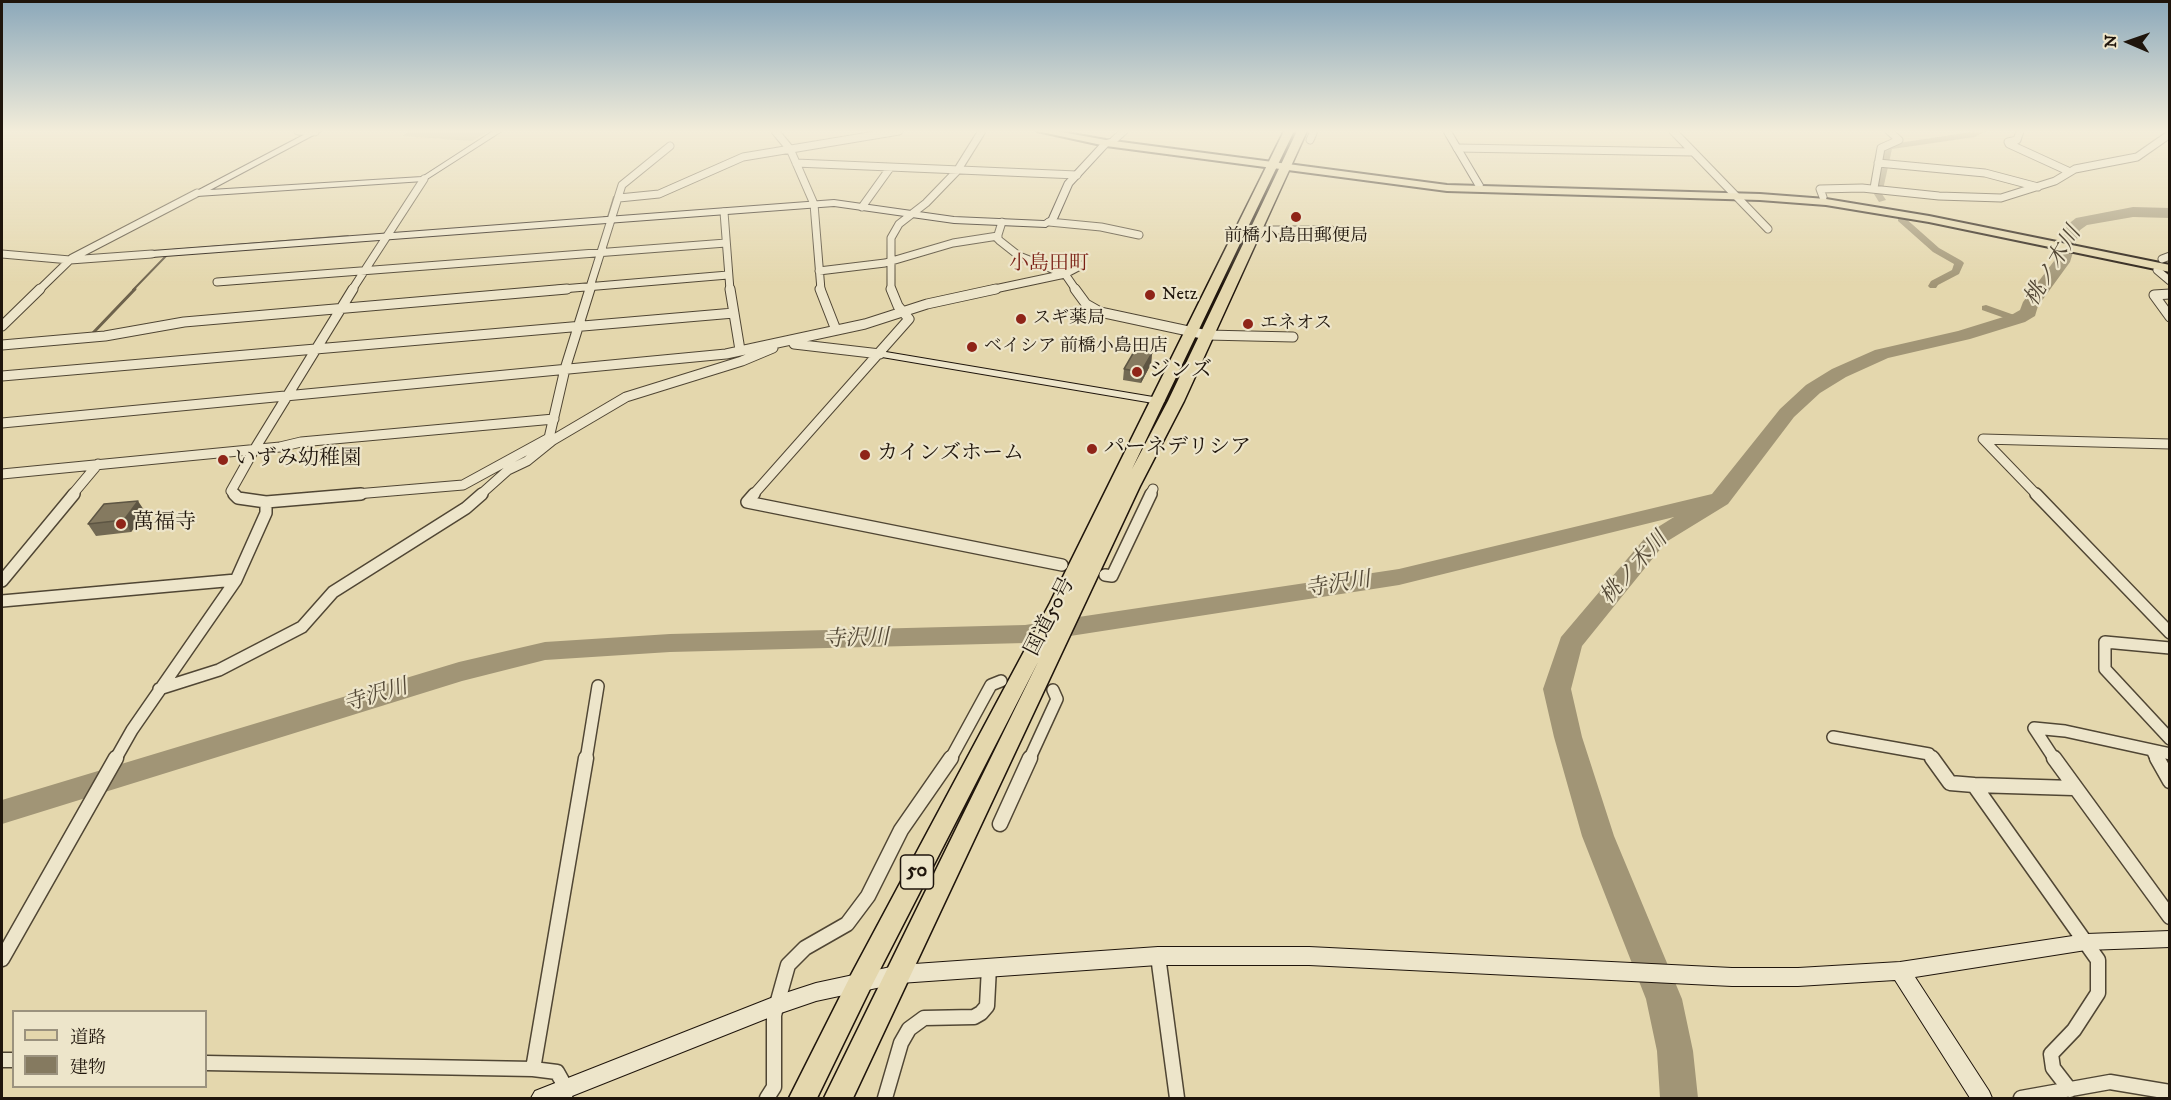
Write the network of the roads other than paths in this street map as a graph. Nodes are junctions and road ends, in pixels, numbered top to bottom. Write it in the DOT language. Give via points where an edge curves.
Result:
graph roads {
  1 [pos="219,182"];
  2 [pos="374,182"];
  3 [pos="422,182"];
  4 [pos="625,182"];
  5 [pos="685,182"];
  6 [pos="804,182"];
  7 [pos="880,182"];
  8 [pos="946,182"];
  9 [pos="1070,182"];
  10 [pos="1271,182"];
  11 [pos="1274,182"];
  12 [pos="1419,182"];
  13 [pos="1442,182"];
  14 [pos="1477,182"];
  15 [pos="1723,182"];
  16 [pos="1876,182"];
  17 [pos="2020,182"];
  18 [pos="2051,182"];
  19 [pos="1479,185"];
  20 [pos="2038,187"];
  21 [pos="1874,188"];
  22 [pos="197,194"];
  23 [pos="1734,194"];
  24 [pos="1823,197"];
  25 [pos="619,198"];
  26 [pos="814,204"];
  27 [pos="862,207"];
  28 [pos="724,212"];
  29 [pos="910,214"];
  30 [pos="612,220"];
  31 [pos="1002,222"];
  32 [pos="1049,222"];
  33 [pos="1987,229"];
  34 [pos="1257,230"];
  35 [pos="1331,230"];
  36 [pos="1768,230"];
  37 [pos="1140,235"];
  38 [pos="386,236"];
  39 [pos="998,236"];
  40 [pos="726,243"];
  41 [pos="602,252"];
  42 [pos="2,254"];
  43 [pos="153,254"];
  44 [pos="2124,257"];
  45 [pos="70,260"];
  46 [pos="2167,260"];
  47 [pos="889,261"];
  48 [pos="1082,265"];
  49 [pos="2169,269"];
  50 [pos="364,270"];
  51 [pos="2157,270"];
  52 [pos="819,271"];
  53 [pos="1065,274"];
  54 [pos="728,275"];
  55 [pos="2169,281"];
  56 [pos="217,282"];
  57 [pos="590,287"];
  58 [pos="2169,294"];
  59 [pos="339,309"];
  60 [pos="903,311"];
  61 [pos="734,313"];
  62 [pos="2169,317"];
  63 [pos="2,326"];
  64 [pos="578,326"];
  65 [pos="836,330"];
  66 [pos="1191,332"];
  67 [pos="1207,335"];
  68 [pos="1293,337"];
  69 [pos="2,345"];
  70 [pos="316,349"];
  71 [pos="740,350"];
  72 [pos="879,354"];
  73 [pos="565,369"];
  74 [pos="704,373"];
  75 [pos="2,376"];
  76 [pos="288,395"];
  77 [pos="1159,401"];
  78 [pos="554,419"];
  79 [pos="2,423"];
  80 [pos="551,439"];
  81 [pos="2169,444"];
  82 [pos="254,450"];
  83 [pos="98,464"];
  84 [pos="2,474"];
  85 [pos="1153,489"];
  86 [pos="266,502"];
  87 [pos="1062,565"];
  88 [pos="1105,575"];
  89 [pos="236,580"];
  90 [pos="2,581"];
  91 [pos="2,601"];
  92 [pos="2169,633"];
  93 [pos="1047,645"];
  94 [pos="2169,648"];
  95 [pos="1001,681"];
  96 [pos="598,686"];
  97 [pos="159,689"];
  98 [pos="1053,690"];
  99 [pos="1833,737"];
  100 [pos="2169,739"];
  101 [pos="2153,752"];
  102 [pos="2169,754"];
  103 [pos="2169,781"];
  104 [pos="1974,784"];
  105 [pos="2073,788"];
  106 [pos="999,824"];
  107 [pos="2169,916"];
  108 [pos="2169,939"];
  109 [pos="2086,942"];
  110 [pos="1158,956"];
  111 [pos="2,959"];
  112 [pos="989,967"];
  113 [pos="1900,971"];
  114 [pos="900,974"];
  115 [pos="861,981"];
  116 [pos="776,1005"];
  117 [pos="207,1063"];
  118 [pos="533,1069"];
  119 [pos="2070,1090"];
  120 [pos="2169,1092"];
  121 [pos="566,1093"];
  122 [pos="542,1098"];
  123 [pos="767,1098"];
  124 [pos="803,1098"];
  125 [pos="838,1098"];
  126 [pos="885,1098"];
  127 [pos="1177,1098"];
  128 [pos="1982,1098"];
  129 [pos="2021,1098"];
  1 -- 22 [label="street"];
  2 -- 22 [label="street"];
  3 -- 38 [label="street"];
  4 -- 25 [label="street"];
  5 -- 25 [label="street" via="659,194"];
  6 -- 26 [label="street"];
  7 -- 27 [label="street"];
  8 -- 29 [label="street"];
  9 -- 32 [label="street"];
  10 -- 66 [label="highway, 国道50号 / 50"];
  11 -- 34 [label="highway, 国道50号 / 50"];
  12 -- 23 [label="main road" via="1481,190"];
  13 -- 19 [label="main road"];
  14 -- 19 [label="street"];
  15 -- 23 [label="street"];
  16 -- 21 [label="street"];
  17 -- 20 [label="street"];
  18 -- 20 [label="street"];
  19 -- 23 [label="main road"];
  20 -- 21 [label="street" via="1990,199"];
  21 -- 24 [label="street" via="1819,190"];
  22 -- 45 [label="street"];
  23 -- 24 [label="main road"];
  23 -- 33 [label="main road" via="1853,206"];
  23 -- 36 [label="street"];
  24 -- 33 [label="main road"];
  25 -- 30 [label="street"];
  26 -- 27 [label="street"];
  26 -- 28 [label="street"];
  26 -- 52 [label="street"];
  27 -- 29 [label="street"];
  28 -- 30 [label="street"];
  28 -- 40 [label="street"];
  29 -- 31 [label="street"];
  29 -- 47 [label="street" via="891,238"];
  30 -- 38 [label="street"];
  30 -- 41 [label="street"];
  31 -- 32 [label="street"];
  31 -- 39 [label="street"];
  32 -- 37 [label="street"];
  33 -- 44 [label="main road"];
  34 -- 35 [label="street"];
  34 -- 67 [label="highway, 国道50号 / 50"];
  38 -- 43 [label="street"];
  38 -- 50 [label="street"];
  39 -- 47 [label="street" via="953,243"];
  39 -- 53 [label="street" via="1019,256"];
  40 -- 41 [label="street"];
  40 -- 54 [label="street"];
  41 -- 50 [label="street"];
  41 -- 57 [label="street"];
  42 -- 45 [label="street"];
  43 -- 45 [label="street"];
  44 -- 46 [label="main road"];
  44 -- 49 [label="main road"];
  45 -- 63 [label="street"];
  47 -- 52 [label="street"];
  47 -- 60 [label="street" via="891,290"];
  48 -- 53 [label="street"];
  50 -- 56 [label="street"];
  50 -- 59 [label="street"];
  51 -- 55 [label="street"];
  52 -- 65 [label="street" via="819,288"];
  53 -- 60 [label="street"];
  53 -- 66 [label="street" via="1086,304 1100,312"];
  54 -- 57 [label="street"];
  54 -- 61 [label="street"];
  57 -- 59 [label="street"];
  57 -- 64 [label="street"];
  58 -- 62 [label="street" via="2154,295"];
  59 -- 69 [label="street" via="184,321 105,336"];
  59 -- 70 [label="street"];
  60 -- 65 [label="street"];
  60 -- 72 [label="street" via="909,319"];
  61 -- 64 [label="street"];
  61 -- 71 [label="street"];
  64 -- 70 [label="street"];
  64 -- 73 [label="street"];
  65 -- 71 [label="street"];
  66 -- 67 [label="street"];
  66 -- 77 [label="highway, 国道50号 / 50"];
  67 -- 68 [label="street"];
  67 -- 93 [label="highway, 国道50号 / 50" via="1079,600"];
  70 -- 75 [label="street"];
  70 -- 76 [label="street"];
  71 -- 73 [label="street"];
  71 -- 74 [label="street"];
  72 -- 74 [label="street" via="798,343"];
  72 -- 77 [label="street"];
  72 -- 87 [label="street" via="747,502"];
  73 -- 76 [label="street"];
  73 -- 78 [label="street"];
  74 -- 80 [label="street" via="626,397"];
  76 -- 79 [label="street"];
  76 -- 82 [label="street"];
  77 -- 93 [label="highway, 国道50号 / 50" via="1059,603"];
  78 -- 80 [label="street"];
  78 -- 82 [label="street" via="301,442"];
  80 -- 86 [label="street" via="462,485"];
  80 -- 97 [label="street" via="508,470 466,508 333,592 302,627 219,670"];
  81 -- 92 [label="street" via="1983,439"];
  82 -- 83 [label="street"];
  82 -- 86 [label="street" via="231,490 238,498"];
  83 -- 84 [label="street"];
  83 -- 90 [label="street"];
  85 -- 88 [label="street" via="1112,576"];
  86 -- 89 [label="street" via="266,513"];
  89 -- 91 [label="street"];
  89 -- 97 [label="street"];
  93 -- 114 [label="highway, 国道50号 / 50"];
  93 -- 115 [label="highway, 国道50号 / 50"];
  94 -- 100 [label="street" via="2104,642 2104,669"];
  95 -- 116 [label="street" via="992,685 942,774 901,830 868,896 847,924 795,955"];
  96 -- 118 [label="street"];
  97 -- 111 [label="street"];
  98 -- 106 [label="street" via="1057,699"];
  99 -- 104 [label="street" via="1929,754 1950,783"];
  101 -- 102 [label="street"];
  101 -- 103 [label="street"];
  101 -- 105 [label="street" via="2065,731 2034,728"];
  104 -- 105 [label="street"];
  104 -- 109 [label="street"];
  105 -- 107 [label="street"];
  108 -- 109 [label="street"];
  109 -- 113 [label="street"];
  109 -- 119 [label="street" via="2098,960 2098,993 2074,1030 2050,1054 2053,1068"];
  110 -- 112 [label="street"];
  110 -- 113 [label="street" via="1309,956 1732,977 1798,978"];
  110 -- 127 [label="street"];
  112 -- 114 [label="street"];
  112 -- 126 [label="street" via="987,1006 981,1013 974,1017 924,1018 909,1029"];
  113 -- 128 [label="street"];
  114 -- 115 [label="street"];
  114 -- 125 [label="highway, 国道50号 / 50"];
  115 -- 116 [label="street"];
  115 -- 124 [label="highway, 国道50号 / 50"];
  116 -- 121 [label="street"];
  116 -- 123 [label="street" via="774,1087"];
  117 -- 118 [label="street"];
  118 -- 121 [label="street" via="557,1072"];
  119 -- 120 [label="street" via="2109,1082"];
  119 -- 129 [label="street"];
  121 -- 122 [label="street"];
}
